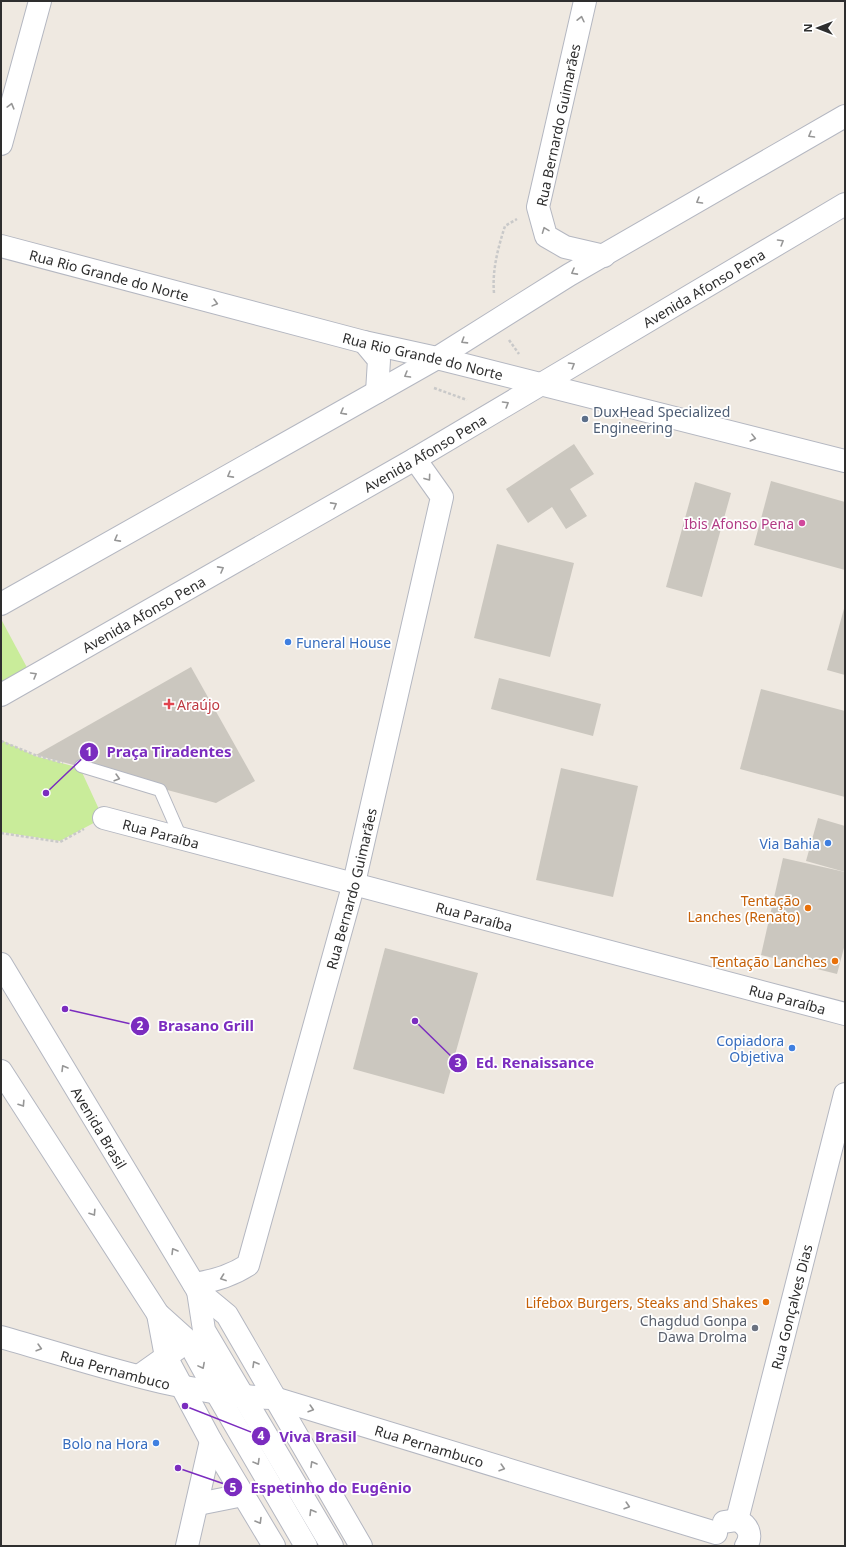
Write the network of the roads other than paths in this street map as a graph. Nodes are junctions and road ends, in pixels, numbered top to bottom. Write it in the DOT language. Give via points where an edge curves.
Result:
graph roads {
  1 [pos="40,1"];
  2 [pos="585,1"];
  3 [pos="845,116"];
  4 [pos="1,144"];
  5 [pos="845,204"];
  6 [pos="1,246"];
  7 [pos="604,256"];
  8 [pos="364,342"];
  9 [pos="437,358"];
  10 [pos="539,384"];
  11 [pos="377,392"];
  12 [pos="415,459"];
  13 [pos="845,461"];
  14 [pos="1,604"];
  15 [pos="1,695"];
  16 [pos="81,767"];
  17 [pos="104,818"];
  18 [pos="181,838"];
  19 [pos="354,883"];
  20 [pos="1,964"];
  21 [pos="845,1014"];
  22 [pos="1,1071"];
  23 [pos="845,1094"];
  24 [pos="196,1288"];
  25 [pos="158,1314"];
  26 [pos="196,1335"];
  27 [pos="1,1337"];
  28 [pos="166,1357"];
  29 [pos="139,1376"];
  30 [pos="181,1386"];
  31 [pos="216,1392"];
  32 [pos="244,1397"];
  33 [pos="274,1398"];
  34 [pos="211,1441"];
  35 [pos="244,1495"];
  36 [pos="198,1504"];
  37 [pos="737,1520"];
  38 [pos="718,1540"];
  39 [pos="752,1545"];
  40 [pos="187,1546"];
  41 [pos="274,1546"];
  42 [pos="306,1546"];
  43 [pos="332,1546"];
  44 [pos="361,1546"];
  4 -- 1 [label="street, one-way"];
  7 -- 2 [label="street, Rua Bernardo Guimarães, one-way" via="565,247 546,236 538,207"];
  3 -- 7 [label="street, one-way"];
  10 -- 5 [label="street, Avenida Afonso Pena, one-way"];
  6 -- 8 [label="street, Rua Rio Grande do Norte, one-way"];
  7 -- 9 [label="street, one-way" via="521,304"];
  8 -- 9 [label="street, Rua Rio Grande do Norte"];
  8 -- 11 [label="street" via="378,360"];
  9 -- 10 [label="street, Rua Rio Grande do Norte"];
  9 -- 11 [label="street, one-way"];
  12 -- 10 [label="street, Avenida Afonso Pena, one-way"];
  10 -- 13 [label="street, Rua Rio Grande do Norte, one-way"];
  11 -- 14 [label="street, one-way"];
  15 -- 12 [label="street, Avenida Afonso Pena, one-way"];
  12 -- 19 [label="street, Rua Bernardo Guimarães, one-way" via="442,497"];
  16 -- 18 [label="lane, one-way" via="160,790"];
  17 -- 18 [label="street, Rua Paraíba"];
  18 -- 19 [label="street, Rua Paraíba"];
  19 -- 21 [label="street, Rua Paraíba"];
  19 -- 24 [label="street, Rua Bernardo Guimarães, one-way" via="248,1265"];
  24 -- 20 [label="street, Avenida Brasil, one-way"];
  22 -- 25 [label="street, Avenida Brasil, one-way"];
  23 -- 37 [label="street, Rua Gonçalves Dias"];
  24 -- 26 [label="street, Avenida Brasil"];
  33 -- 24 [label="street, Avenida Brasil, one-way" via="227,1315"];
  25 -- 26 [label="street, Avenida Brasil"];
  25 -- 28 [label="street, Avenida Brasil"];
  26 -- 28 [label="street"];
  26 -- 31 [label="street, Avenida Brasil, one-way"];
  26 -- 32 [label="street, Avenida Brasil"];
  27 -- 29 [label="street, Rua Pernambuco, one-way"];
  28 -- 29 [label="street"];
  28 -- 30 [label="street, Avenida Brasil"];
  29 -- 30 [label="street, Rua Pernambuco"];
  30 -- 31 [label="street, Rua Pernambuco"];
  30 -- 34 [label="street, Avenida Brasil"];
  31 -- 32 [label="street, Rua Pernambuco"];
  31 -- 42 [label="street, Avenida Brasil, one-way"];
  32 -- 33 [label="street, Rua Pernambuco"];
  43 -- 32 [label="street, Avenida Brasil, one-way"];
  33 -- 38 [label="street, Rua Pernambuco, one-way"];
  44 -- 33 [label="street, Avenida Brasil, one-way"];
  34 -- 35 [label="street, Avenida Brasil"];
  34 -- 36 [label="street"];
  35 -- 36 [label="street"];
  35 -- 41 [label="street, Avenida Brasil, one-way"];
  36 -- 40 [label="street"];
  37 -- 38 [label="street" via="722,1524"];
  37 -- 39 [label="street" via="743,1523 749,1532"];
}
